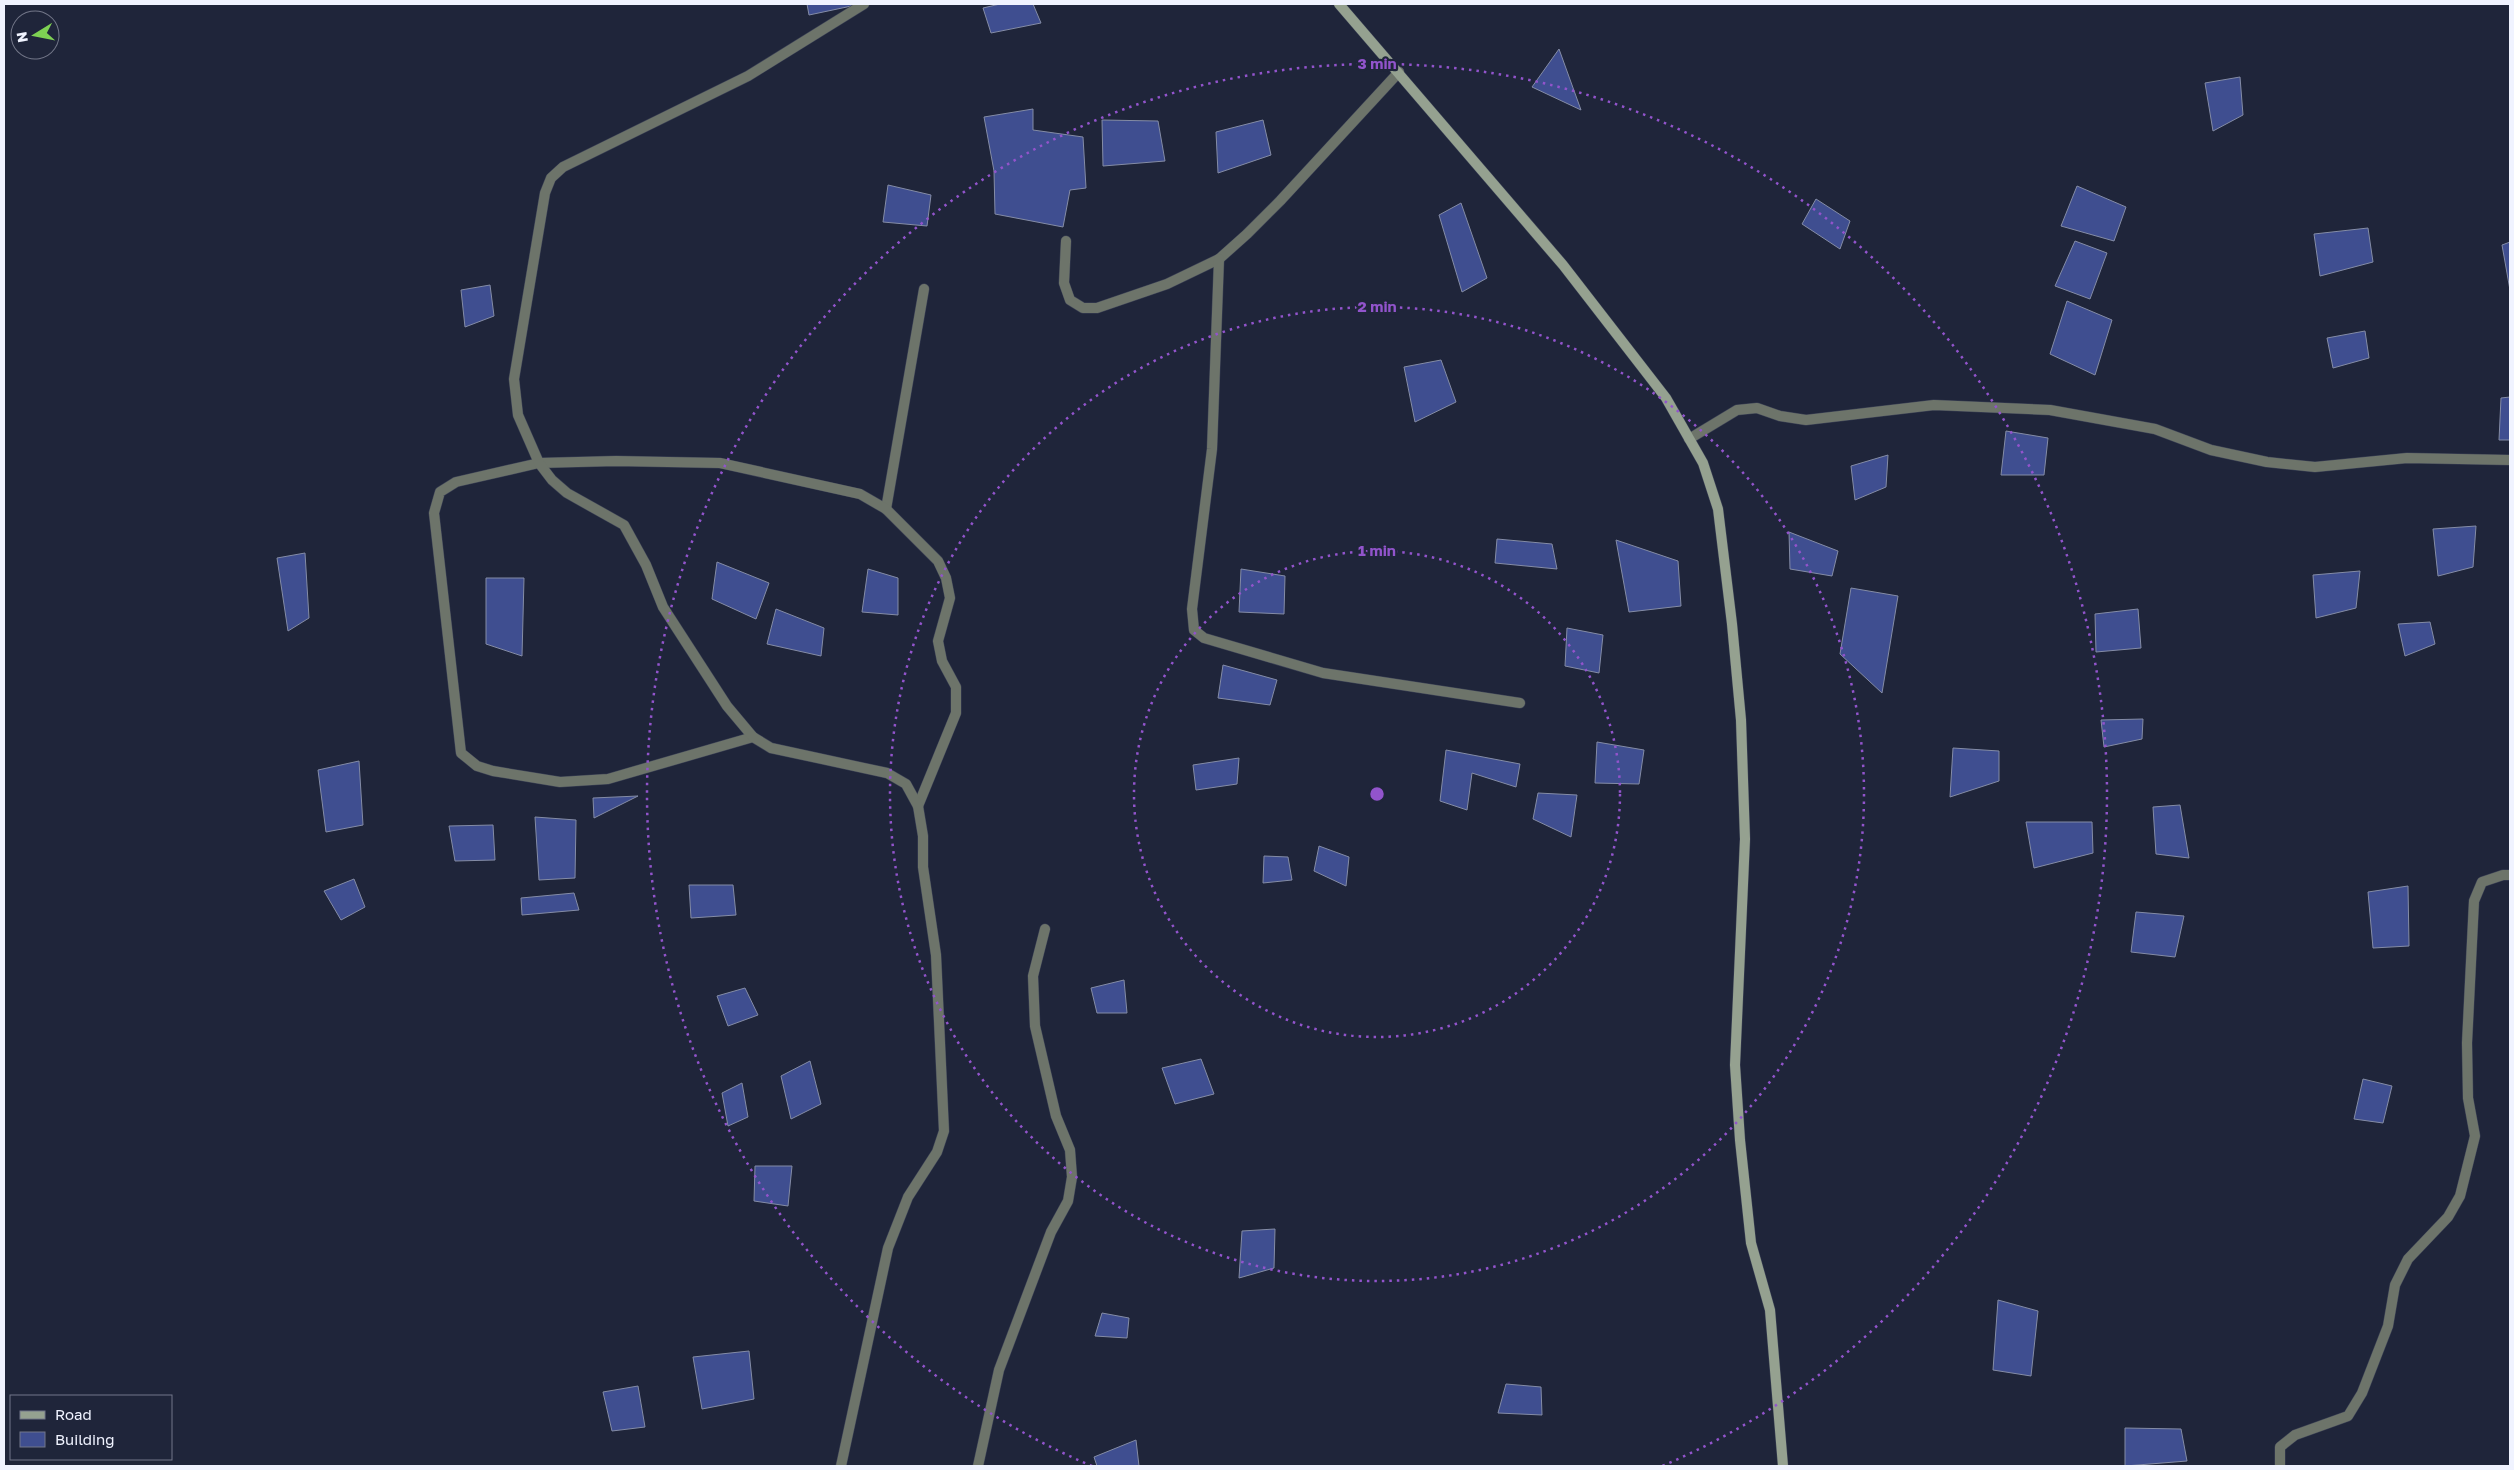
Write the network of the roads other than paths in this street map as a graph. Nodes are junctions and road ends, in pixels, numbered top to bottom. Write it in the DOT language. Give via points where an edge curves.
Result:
graph roads {
  1 [pos="864,4"];
  2 [pos="1339,4"];
  3 [pos="1399,72"];
  4 [pos="1066,241"];
  5 [pos="1219,258"];
  6 [pos="924,289"];
  7 [pos="1689,439"];
  8 [pos="2510,460"];
  9 [pos="539,463"];
  10 [pos="886,509"];
  11 [pos="1520,703"];
  12 [pos="753,737"];
  13 [pos="918,806"];
  14 [pos="2510,875"];
  15 [pos="1045,929"];
  16 [pos="841,1466"];
  17 [pos="978,1466"];
  18 [pos="1783,1466"];
  19 [pos="2280,1466"];
  1 -- 9 [label="street" via="748,76 563,167 551,178 545,193 514,379 518,415"];
  2 -- 3 [label="street"];
  3 -- 5 [label="street" via="1273,208"];
  3 -- 7 [label="street" via="1612,326 1666,398"];
  4 -- 5 [label="street" via="1064,283 1070,300 1083,308 1096,308 1168,284"];
  5 -- 11 [label="street" via="1212,449 1192,609 1194,630 1204,638 1323,674"];
  6 -- 10 [label="street"];
  7 -- 8 [label="street" via="1737,410 1757,408 1806,420 1934,405 2050,410 2155,429 2211,450 2305,466 2407,458"];
  7 -- 18 [label="street" via="1703,463 1718,509 1738,682 1745,840 1735,1065 1751,1243 1770,1310"];
  9 -- 10 [label="street" via="720,463 860,494"];
  9 -- 12 [label="street" via="567,493 624,525 643,557 664,606 727,706"];
  9 -- 12 [label="street" via="456,482 440,492 434,513 461,753 477,766 493,771 560,782 608,779"];
  10 -- 13 [label="street" via="938,561 950,598 938,642 942,661 956,687 956,712"];
  12 -- 13 [label="street" via="771,748 887,773 906,784"];
  13 -- 16 [label="street" via="936,955 944,1131 937,1152 908,1197 888,1248"];
  14 -- 19 [label="street" via="2482,882 2474,901 2467,1043 2468,1098 2475,1136 2460,1196 2448,1217 2408,1259 2395,1285 2388,1326 2362,1393 2348,1416 2295,1435 2280,1446"];
  15 -- 17 [label="street" via="1033,976 1035,1026 1056,1116 1070,1150 1072,1177 1068,1200 1051,1232 999,1370"];
}
